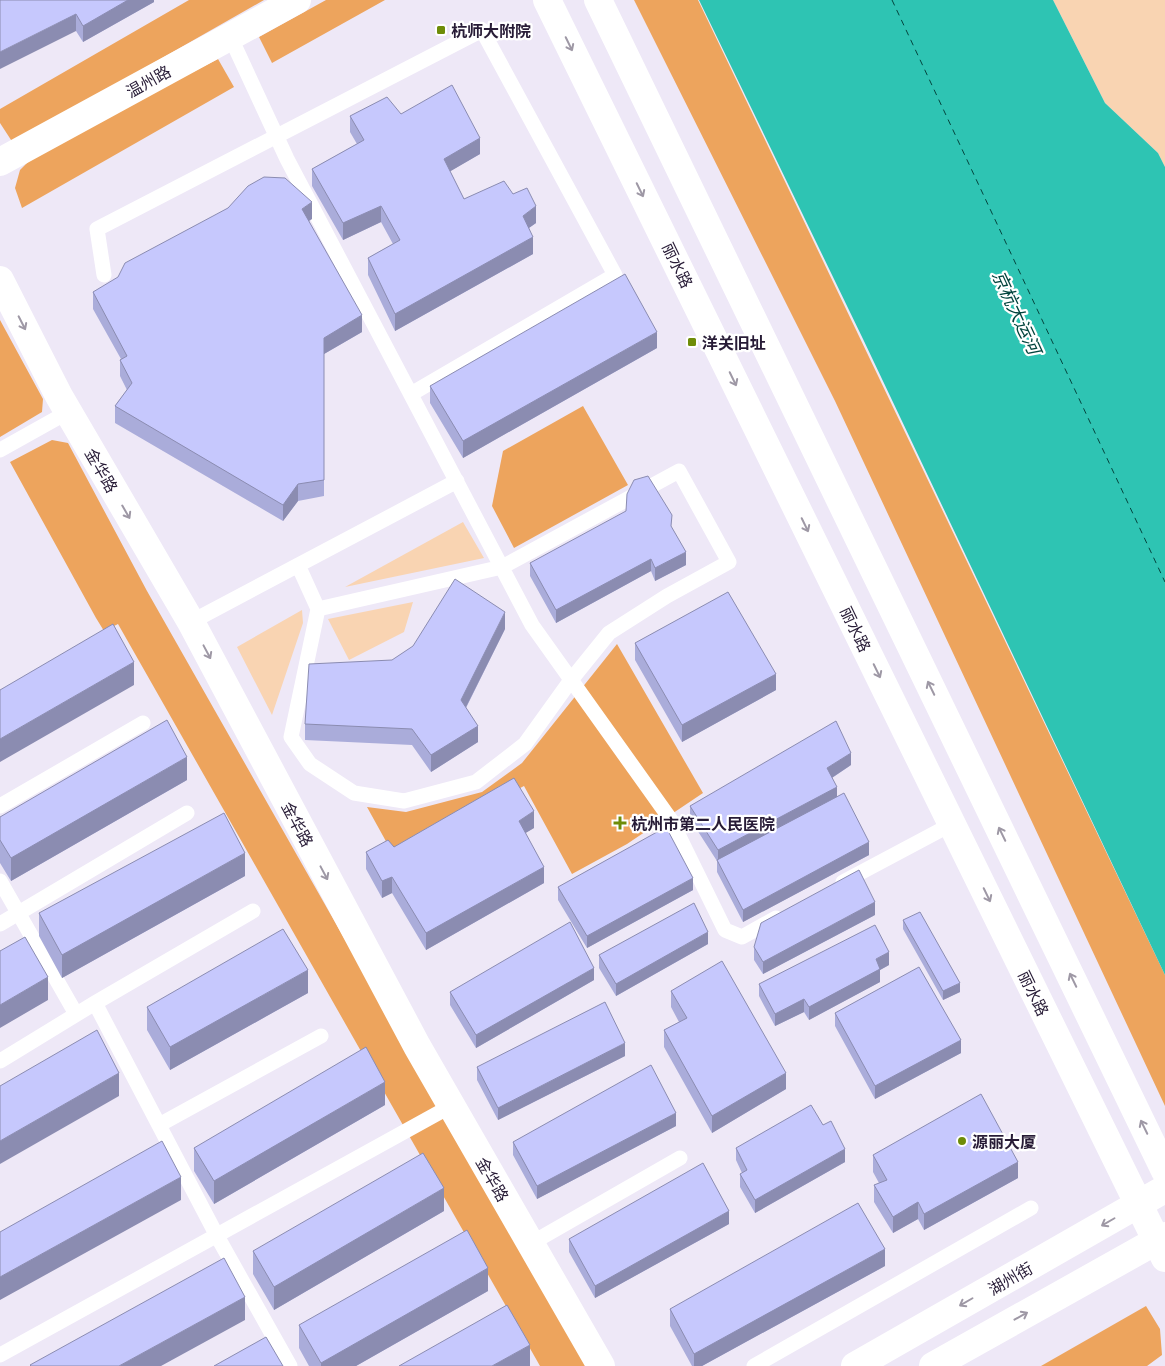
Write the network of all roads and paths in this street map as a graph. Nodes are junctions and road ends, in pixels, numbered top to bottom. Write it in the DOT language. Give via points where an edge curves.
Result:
graph roads {
  1 [pos="297,0"];
  2 [pos="548,0"];
  3 [pos="598,0"];
  4 [pos="230,36"];
  5 [pos="276,136"];
  6 [pos="0,162"];
  7 [pos="104,275"];
  8 [pos="0,280"];
  9 [pos="411,394"];
  10 [pos="68,412"];
  11 [pos="0,450"];
  12 [pos="457,481"];
  13 [pos="298,565"];
  14 [pos="502,567"];
  15 [pos="318,609"];
  16 [pos="190,622"];
  17 [pos="571,680"];
  18 [pos="143,723"];
  19 [pos="0,806"];
  20 [pos="187,813"];
  21 [pos="952,824"];
  22 [pos="0,881"];
  23 [pos="829,890"];
  24 [pos="253,911"];
  25 [pos="18,912"];
  26 [pos="785,913"];
  27 [pos="0,924"];
  28 [pos="95,1003"];
  29 [pos="76,1014"];
  30 [pos="321,1036"];
  31 [pos="0,1061"];
  32 [pos="451,1106"];
  33 [pos="159,1124"];
  34 [pos="680,1158"];
  35 [pos="1165,1171"];
  36 [pos="1165,1189"];
  37 [pos="1031,1208"];
  38 [pos="216,1236"];
  39 [pos="1165,1236"];
  40 [pos="530,1244"];
  41 [pos="1165,1258"];
  42 [pos="0,1355"];
  43 [pos="290,1366"];
  44 [pos="601,1366"];
  45 [pos="754,1366"];
  46 [pos="855,1366"];
  47 [pos="933,1366"];
  1 -- 4 [label="main road, 温州路"];
  2 -- 21 [label="main road, 丽水路, one-way"];
  35 -- 3 [label="main road, one-way"];
  4 -- 5 [label="lane"];
  4 -- 6 [label="main road, 温州路"];
  5 -- 7 [label="lane" via="98,229"];
  5 -- 9 [label="lane"];
  5 -- 9 [label="lane" via="482,30 615,275"];
  8 -- 10 [label="main road, 金华路, one-way"];
  9 -- 12 [label="lane"];
  10 -- 11 [label="lane"];
  10 -- 16 [label="main road, 金华路, one-way"];
  12 -- 13 [label="lane"];
  12 -- 14 [label="lane"];
  13 -- 15 [label="lane"];
  13 -- 16 [label="lane"];
  14 -- 15 [label="lane"];
  14 -- 17 [label="lane" via="532,625"];
  14 -- 17 [label="lane" via="679,471 729,562 609,633"];
  15 -- 17 [label="lane" via="291,737 310,764 354,793 404,801 476,782 525,744"];
  16 -- 32 [label="main road, 金华路, one-way"];
  17 -- 26 [label="lane" via="671,820 725,930 742,937"];
  18 -- 19 [label="lane"];
  20 -- 25 [label="lane"];
  21 -- 23 [label="lane"];
  21 -- 41 [label="main road, 丽水路, one-way"];
  22 -- 25 [label="lane"];
  24 -- 28 [label="lane"];
  25 -- 27 [label="lane"];
  25 -- 29 [label="lane"];
  28 -- 29 [label="lane"];
  28 -- 33 [label="lane"];
  29 -- 31 [label="lane"];
  30 -- 33 [label="lane"];
  32 -- 38 [label="lane"];
  32 -- 40 [label="main road, 金华路"];
  33 -- 38 [label="lane"];
  34 -- 40 [label="lane"];
  36 -- 46 [label="main road, 湖州街, one-way"];
  37 -- 45 [label="lane"];
  38 -- 42 [label="lane"];
  38 -- 43 [label="lane"];
  47 -- 39 [label="main road, one-way"];
  40 -- 44 [label="main road, 金华路"];
}
